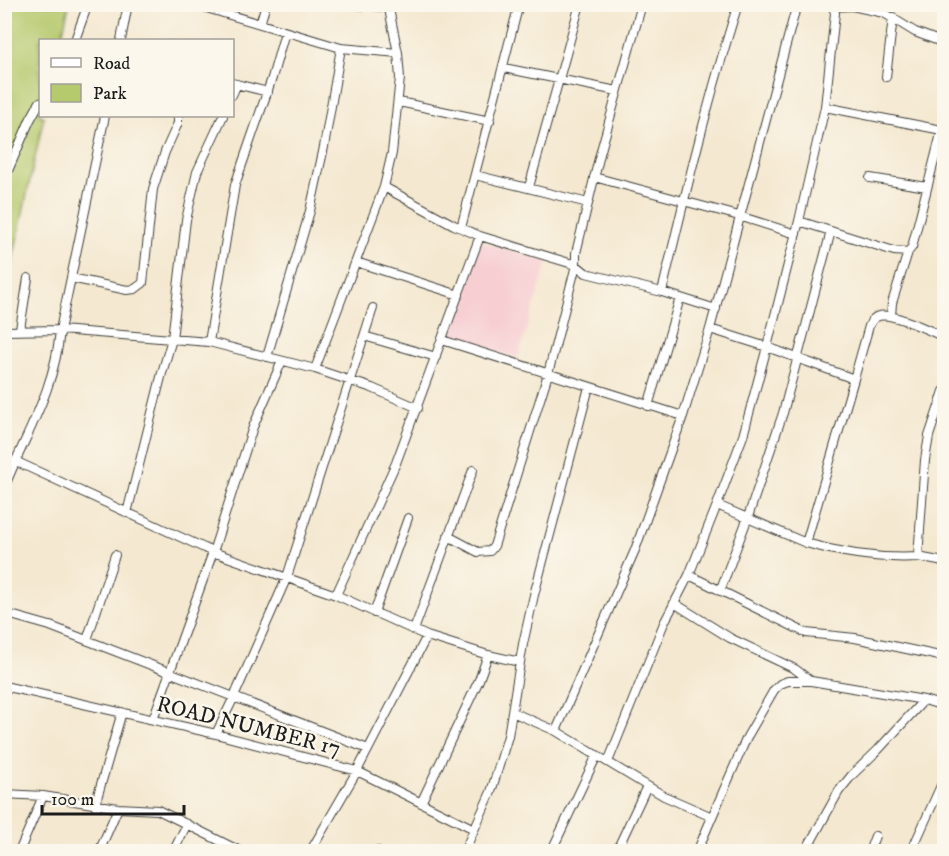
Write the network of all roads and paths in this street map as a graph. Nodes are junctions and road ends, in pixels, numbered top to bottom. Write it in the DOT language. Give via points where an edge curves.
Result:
graph roads {
  1 [pos="88,4"];
  2 [pos="128,4"];
  3 [pos="193,4"];
  4 [pos="266,4"];
  5 [pos="339,4"];
  6 [pos="519,4"];
  7 [pos="580,4"];
  8 [pos="642,4"];
  9 [pos="738,4"];
  10 [pos="797,4"];
  11 [pos="388,5"];
  12 [pos="833,6"];
  13 [pos="893,17"];
  14 [pos="260,24"];
  15 [pos="285,32"];
  16 [pos="75,39"];
  17 [pos="121,39"];
  18 [pos="945,43"];
  19 [pos="341,48"];
  20 [pos="398,53"];
  21 [pos="504,68"];
  22 [pos="886,77"];
  23 [pos="558,80"];
  24 [pos="235,84"];
  25 [pos="268,92"];
  26 [pos="617,92"];
  27 [pos="399,102"];
  28 [pos="39,104"];
  29 [pos="825,107"];
  30 [pos="105,117"];
  31 [pos="178,117"];
  32 [pos="223,117"];
  33 [pos="490,121"];
  34 [pos="943,130"];
  35 [pos="475,175"];
  36 [pos="594,177"];
  37 [pos="870,178"];
  38 [pos="4,180"];
  39 [pos="384,187"];
  40 [pos="529,187"];
  41 [pos="927,187"];
  42 [pos="683,202"];
  43 [pos="588,203"];
  44 [pos="740,217"];
  45 [pos="800,221"];
  46 [pos="461,228"];
  47 [pos="831,231"];
  48 [pos="796,234"];
  49 [pos="480,236"];
  50 [pos="908,252"];
  51 [pos="356,262"];
  52 [pos="576,265"];
  53 [pos="28,278"];
  54 [pos="71,278"];
  55 [pos="662,292"];
  56 [pos="459,295"];
  57 [pos="680,298"];
  58 [pos="373,308"];
  59 [pos="716,309"];
  60 [pos="891,316"];
  61 [pos="20,329"];
  62 [pos="60,330"];
  63 [pos="710,330"];
  64 [pos="4,331"];
  65 [pos="364,336"];
  66 [pos="945,337"];
  67 [pos="172,339"];
  68 [pos="442,340"];
  69 [pos="209,342"];
  70 [pos="766,347"];
  71 [pos="267,357"];
  72 [pos="436,357"];
  73 [pos="798,358"];
  74 [pos="282,361"];
  75 [pos="315,369"];
  76 [pos="548,374"];
  77 [pos="854,379"];
  78 [pos="350,380"];
  79 [pos="589,387"];
  80 [pos="945,391"];
  81 [pos="648,406"];
  82 [pos="418,408"];
  83 [pos="682,416"];
  84 [pos="15,461"];
  85 [pos="473,470"];
  86 [pos="4,488"];
  87 [pos="717,505"];
  88 [pos="127,513"];
  89 [pos="408,518"];
  90 [pos="748,518"];
  91 [pos="448,536"];
  92 [pos="806,543"];
  93 [pos="213,552"];
  94 [pos="115,555"];
  95 [pos="918,557"];
  96 [pos="945,562"];
  97 [pos="689,575"];
  98 [pos="287,577"];
  99 [pos="720,591"];
  100 [pos="336,595"];
  101 [pos="674,603"];
  102 [pos="4,613"];
  103 [pos="374,613"];
  104 [pos="414,630"];
  105 [pos="427,636"];
  106 [pos="87,640"];
  107 [pos="488,655"];
  108 [pos="945,657"];
  109 [pos="520,662"];
  110 [pos="170,673"];
  111 [pos="811,681"];
  112 [pos="945,682"];
  113 [pos="4,686"];
  114 [pos="234,698"];
  115 [pos="924,700"];
  116 [pos="942,705"];
  117 [pos="122,712"];
  118 [pos="512,712"];
  119 [pos="153,719"];
  120 [pos="556,731"];
  121 [pos="216,734"];
  122 [pos="368,749"];
  123 [pos="597,755"];
  124 [pos="608,762"];
  125 [pos="357,771"];
  126 [pos="945,780"];
  127 [pos="647,786"];
  128 [pos="4,794"];
  129 [pos="43,796"];
  130 [pos="421,803"];
  131 [pos="95,804"];
  132 [pos="118,808"];
  133 [pos="712,818"];
  134 [pos="187,824"];
  135 [pos="474,829"];
  136 [pos="875,836"];
  137 [pos="19,852"];
  138 [pos="99,852"];
  139 [pos="173,852"];
  140 [pos="242,852"];
  141 [pos="310,852"];
  142 [pos="464,852"];
  143 [pos="551,852"];
  144 [pos="616,852"];
  145 [pos="697,852"];
  146 [pos="805,852"];
  147 [pos="869,852"];
  148 [pos="911,852"];
  1 -- 16 [label="street"];
  2 -- 17 [label="street"];
  3 -- 14 [label="street"];
  4 -- 14 [label="street"];
  5 -- 11 [label="street"];
  6 -- 21 [label="street"];
  7 -- 23 [label="street"];
  8 -- 26 [label="street"];
  9 -- 42 [label="street"];
  10 -- 44 [label="street"];
  11 -- 20 [label="street"];
  12 -- 13 [label="street" via="852,6"];
  12 -- 29 [label="street"];
  13 -- 18 [label="street" via="915,32"];
  13 -- 22 [label="street"];
  14 -- 15 [label="street"];
  15 -- 19 [label="street"];
  15 -- 25 [label="street"];
  19 -- 20 [label="street"];
  19 -- 71 [label="street" via="310,211"];
  20 -- 27 [label="street"];
  21 -- 23 [label="street"];
  21 -- 33 [label="street"];
  23 -- 26 [label="street"];
  23 -- 40 [label="street"];
  24 -- 25 [label="street"];
  25 -- 69 [label="street" via="235,185"];
  26 -- 36 [label="street"];
  27 -- 33 [label="street"];
  27 -- 39 [label="street"];
  28 -- 38 [label="street"];
  29 -- 34 [label="street"];
  29 -- 45 [label="street"];
  30 -- 54 [label="street"];
  31 -- 54 [label="street" via="153,189 143,283 127,290"];
  32 -- 67 [label="street" via="197,172 186,220"];
  33 -- 35 [label="street"];
  34 -- 41 [label="street"];
  35 -- 40 [label="street"];
  35 -- 46 [label="street"];
  36 -- 42 [label="street"];
  36 -- 43 [label="street"];
  37 -- 41 [label="street"];
  39 -- 46 [label="street"];
  39 -- 51 [label="street"];
  40 -- 43 [label="street"];
  41 -- 50 [label="street"];
  42 -- 44 [label="street"];
  42 -- 55 [label="street"];
  43 -- 52 [label="street"];
  44 -- 48 [label="street"];
  44 -- 59 [label="street"];
  45 -- 47 [label="street"];
  45 -- 48 [label="street"];
  46 -- 49 [label="street"];
  47 -- 50 [label="street"];
  47 -- 73 [label="street"];
  48 -- 70 [label="street"];
  49 -- 52 [label="street"];
  49 -- 56 [label="street"];
  50 -- 60 [label="street"];
  51 -- 56 [label="street"];
  51 -- 75 [label="street"];
  52 -- 55 [label="street" via="586,273"];
  52 -- 76 [label="street"];
  53 -- 61 [label="street"];
  54 -- 62 [label="street"];
  55 -- 57 [label="street"];
  56 -- 68 [label="street"];
  57 -- 59 [label="street"];
  57 -- 81 [label="street"];
  58 -- 65 [label="street"];
  59 -- 63 [label="street"];
  60 -- 66 [label="street"];
  60 -- 77 [label="street" via="872,320"];
  61 -- 62 [label="street"];
  61 -- 64 [label="street"];
  62 -- 67 [label="street"];
  62 -- 84 [label="street" via="50,387"];
  63 -- 70 [label="street"];
  63 -- 83 [label="street"];
  65 -- 72 [label="street"];
  65 -- 78 [label="street"];
  67 -- 69 [label="street"];
  67 -- 88 [label="street"];
  68 -- 72 [label="street"];
  68 -- 76 [label="street"];
  69 -- 71 [label="street"];
  70 -- 73 [label="street"];
  70 -- 87 [label="street" via="743,436"];
  71 -- 74 [label="street"];
  72 -- 82 [label="street"];
  73 -- 77 [label="street"];
  73 -- 90 [label="street"];
  74 -- 75 [label="street"];
  74 -- 93 [label="street" via="253,428"];
  75 -- 78 [label="street"];
  76 -- 79 [label="street"];
  76 -- 91 [label="street" via="494,546 490,551 478,552"];
  77 -- 92 [label="street"];
  78 -- 82 [label="street"];
  78 -- 98 [label="street"];
  79 -- 81 [label="street"];
  79 -- 109 [label="street"];
  80 -- 95 [label="street" via="925,460"];
  81 -- 83 [label="street"];
  82 -- 100 [label="street"];
  83 -- 120 [label="street" via="635,550"];
  84 -- 86 [label="street"];
  84 -- 88 [label="street"];
  85 -- 91 [label="street"];
  87 -- 90 [label="street"];
  87 -- 97 [label="street"];
  88 -- 93 [label="street"];
  89 -- 103 [label="street"];
  90 -- 92 [label="street"];
  90 -- 99 [label="street"];
  91 -- 104 [label="street"];
  92 -- 95 [label="street" via="870,557"];
  93 -- 98 [label="street"];
  93 -- 110 [label="street"];
  94 -- 106 [label="street"];
  95 -- 96 [label="street"];
  97 -- 99 [label="street"];
  97 -- 101 [label="street"];
  98 -- 100 [label="street"];
  98 -- 114 [label="street"];
  99 -- 108 [label="street" via="806,633 855,638"];
  100 -- 103 [label="street"];
  101 -- 111 [label="street"];
  101 -- 124 [label="street"];
  102 -- 106 [label="street"];
  103 -- 104 [label="street"];
  104 -- 105 [label="street"];
  105 -- 107 [label="street"];
  105 -- 122 [label="street"];
  106 -- 110 [label="street"];
  107 -- 109 [label="street"];
  107 -- 130 [label="street"];
  109 -- 118 [label="street"];
  110 -- 114 [label="street"];
  110 -- 119 [label="street"];
  111 -- 115 [label="street"];
  111 -- 133 [label="street" via="788,681 774,690 747,737"];
  112 -- 116 [label="street"];
  113 -- 117 [label="street, ROAD NUMBER 17"];
  114 -- 121 [label="street"];
  114 -- 122 [label="street"];
  115 -- 116 [label="street"];
  115 -- 146 [label="street" via="839,791"];
  117 -- 119 [label="street, ROAD NUMBER 17"];
  117 -- 131 [label="street"];
  118 -- 120 [label="street"];
  118 -- 135 [label="street" via="491,792"];
  119 -- 121 [label="street, ROAD NUMBER 17"];
  120 -- 123 [label="street"];
  121 -- 125 [label="street, ROAD NUMBER 17"];
  122 -- 125 [label="street"];
  123 -- 124 [label="street"];
  123 -- 143 [label="street"];
  124 -- 127 [label="street"];
  125 -- 130 [label="street, ROAD NUMBER 17"];
  125 -- 141 [label="street"];
  126 -- 148 [label="street"];
  127 -- 133 [label="street"];
  127 -- 144 [label="street"];
  128 -- 129 [label="street"];
  129 -- 131 [label="street"];
  129 -- 137 [label="street"];
  130 -- 135 [label="street, ROAD NUMBER 17"];
  131 -- 132 [label="street"];
  132 -- 134 [label="street" via="158,810"];
  132 -- 138 [label="street"];
  133 -- 145 [label="street"];
  134 -- 139 [label="street"];
  134 -- 140 [label="street"];
  135 -- 142 [label="street"];
  136 -- 147 [label="street"];
}
